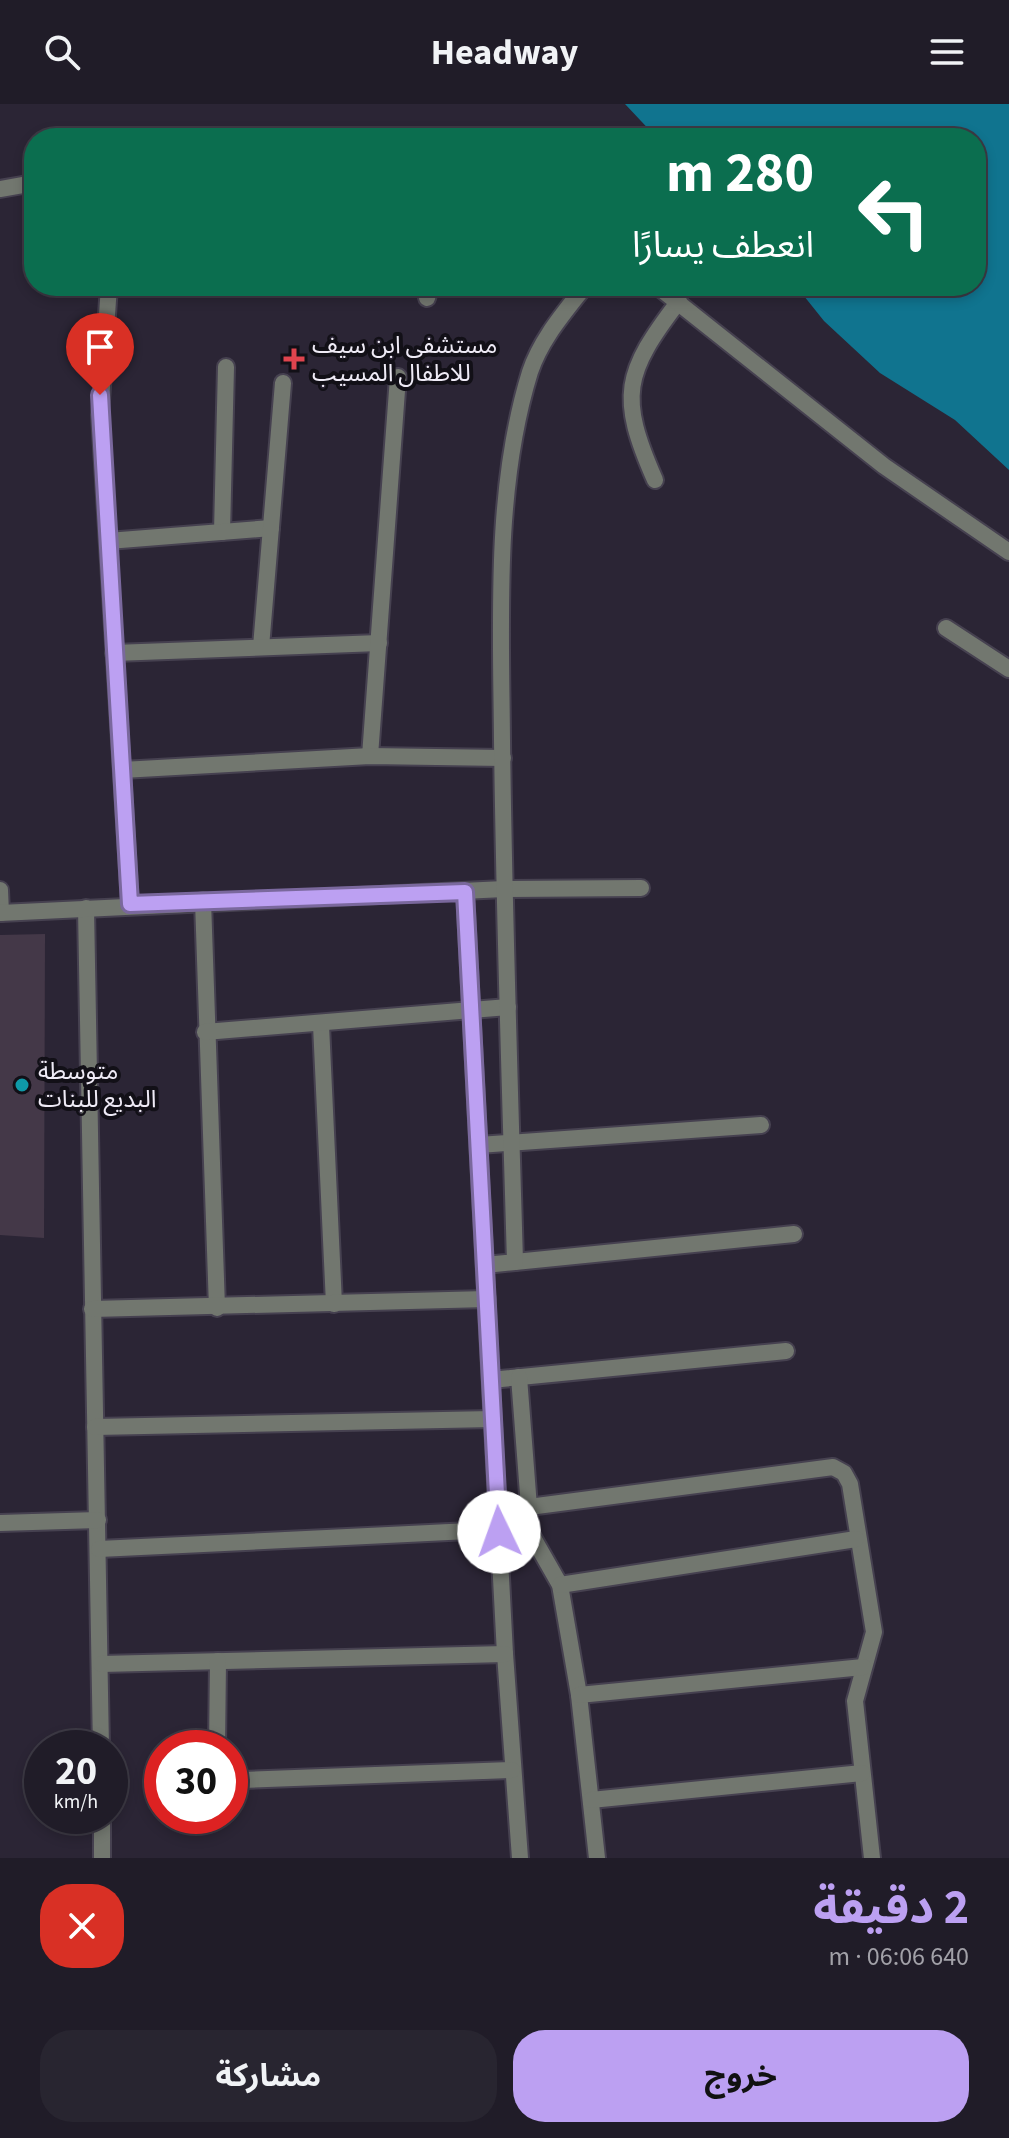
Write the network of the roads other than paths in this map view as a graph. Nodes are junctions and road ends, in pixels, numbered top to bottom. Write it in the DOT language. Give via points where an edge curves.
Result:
graph roads {
  1 [pos="24,185"];
  2 [pos="0,189"];
  3 [pos="108,296"];
  4 [pos="577,296"];
  5 [pos="672,296"];
  6 [pos="679,301"];
  7 [pos="226,367"];
  8 [pos="398,377"];
  9 [pos="283,383"];
  10 [pos="655,480"];
  11 [pos="271,528"];
  12 [pos="222,532"];
  13 [pos="108,541"];
  14 [pos="1009,552"];
  15 [pos="946,628"];
  16 [pos="379,643"];
  17 [pos="261,647"];
  18 [pos="114,653"];
  19 [pos="1009,669"];
  20 [pos="370,756"];
  21 [pos="503,758"];
  22 [pos="122,770"];
  23 [pos="641,888"];
  24 [pos="504,889"];
  25 [pos="0,890"];
  26 [pos="465,892"];
  27 [pos="203,901"];
  28 [pos="130,904"];
  29 [pos="86,908"];
  30 [pos="1,913"];
  31 [pos="508,1007"];
  32 [pos="472,1012"];
  33 [pos="321,1025"];
  34 [pos="205,1032"];
  35 [pos="761,1125"];
  36 [pos="512,1142"];
  37 [pos="479,1145"];
  38 [pos="794,1234"];
  39 [pos="515,1262"];
  40 [pos="485,1265"];
  41 [pos="487,1299"];
  42 [pos="334,1304"];
  43 [pos="217,1308"];
  44 [pos="92,1309"];
  45 [pos="786,1351"];
  46 [pos="519,1377"];
  47 [pos="491,1380"];
  48 [pos="493,1419"];
  49 [pos="95,1427"];
  50 [pos="526,1514"];
  51 [pos="98,1520"];
  52 [pos="0,1523"];
  53 [pos="499,1532"];
  54 [pos="856,1539"];
  55 [pos="99,1549"];
  56 [pos="560,1585"];
  57 [pos="505,1654"];
  58 [pos="218,1661"];
  59 [pos="101,1664"];
  60 [pos="863,1667"];
  61 [pos="579,1695"];
  62 [pos="101,1730"];
  63 [pos="217,1730"];
  64 [pos="512,1770"];
  65 [pos="862,1773"];
  66 [pos="248,1780"];
  67 [pos="591,1800"];
  68 [pos="102,1834"];
  69 [pos="102,1858"];
  70 [pos="520,1858"];
  71 [pos="597,1858"];
  72 [pos="872,1858"];
  1 -- 2 [label="street"];
  3 -- 13 [label="street" via="100,415"];
  4 -- 21 [label="street" via="536,356 510,475"];
  5 -- 6 [label="street"];
  6 -- 10 [label="street" via="648,341 629,397 639,445"];
  6 -- 14 [label="street" via="884,466"];
  7 -- 12 [label="street"];
  8 -- 16 [label="street"];
  9 -- 11 [label="street"];
  11 -- 12 [label="street"];
  11 -- 17 [label="street"];
  12 -- 13 [label="street"];
  13 -- 18 [label="street"];
  15 -- 19 [label="street"];
  16 -- 17 [label="street"];
  16 -- 20 [label="street"];
  17 -- 18 [label="street"];
  18 -- 22 [label="street"];
  20 -- 21 [label="street"];
  20 -- 22 [label="street"];
  21 -- 24 [label="street"];
  22 -- 28 [label="street"];
  23 -- 24 [label="street"];
  24 -- 26 [label="street"];
  24 -- 31 [label="street"];
  25 -- 30 [label="street"];
  26 -- 27 [label="street"];
  26 -- 32 [label="street"];
  27 -- 28 [label="street"];
  27 -- 34 [label="street"];
  28 -- 29 [label="street"];
  29 -- 30 [label="street"];
  29 -- 44 [label="street"];
  31 -- 32 [label="street"];
  31 -- 36 [label="street"];
  32 -- 33 [label="street"];
  32 -- 37 [label="street"];
  33 -- 34 [label="street"];
  33 -- 42 [label="street"];
  34 -- 43 [label="street"];
  35 -- 36 [label="street"];
  36 -- 37 [label="street"];
  36 -- 39 [label="street"];
  37 -- 40 [label="street"];
  38 -- 39 [label="street"];
  39 -- 40 [label="street"];
  40 -- 41 [label="street"];
  41 -- 42 [label="street"];
  41 -- 47 [label="street"];
  42 -- 43 [label="street"];
  43 -- 44 [label="street"];
  44 -- 49 [label="street"];
  45 -- 46 [label="street"];
  46 -- 47 [label="street"];
  46 -- 50 [label="street"];
  47 -- 48 [label="street"];
  48 -- 49 [label="street"];
  48 -- 53 [label="street"];
  49 -- 51 [label="street"];
  50 -- 53 [label="street" via="512,1529"];
  50 -- 54 [label="street" via="833,1467 850,1484"];
  50 -- 56 [label="street"];
  51 -- 52 [label="street"];
  51 -- 55 [label="street"];
  53 -- 55 [label="street"];
  53 -- 57 [label="street"];
  54 -- 56 [label="street"];
  54 -- 60 [label="street" via="874,1632"];
  55 -- 59 [label="street"];
  56 -- 61 [label="street"];
  57 -- 58 [label="street"];
  57 -- 64 [label="street"];
  58 -- 59 [label="street"];
  58 -- 63 [label="street"];
  59 -- 62 [label="street"];
  60 -- 61 [label="street"];
  60 -- 65 [label="street" via="855,1701"];
  61 -- 67 [label="street"];
  64 -- 66 [label="street"];
  64 -- 70 [label="street"];
  65 -- 67 [label="street"];
  65 -- 72 [label="street"];
  67 -- 71 [label="street"];
  68 -- 69 [label="street"];
}
